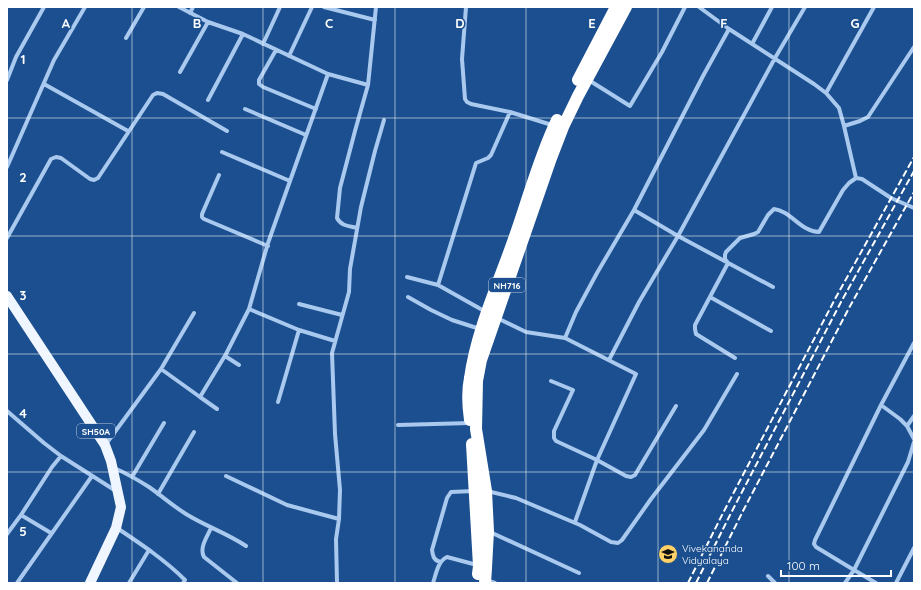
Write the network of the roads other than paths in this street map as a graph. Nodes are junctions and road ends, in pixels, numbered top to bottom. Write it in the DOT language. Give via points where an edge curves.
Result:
graph roads {
  1 [pos="44,7"];
  2 [pos="85,7"];
  3 [pos="144,7"];
  4 [pos="179,7"];
  5 [pos="193,7"];
  6 [pos="280,7"];
  7 [pos="312,7"];
  8 [pos="324,7"];
  9 [pos="376,7"];
  10 [pos="466,7"];
  11 [pos="616,7"];
  12 [pos="626,7"];
  13 [pos="685,7"];
  14 [pos="699,7"];
  15 [pos="772,7"];
  16 [pos="805,7"];
  17 [pos="874,7"];
  18 [pos="190,13"];
  19 [pos="375,20"];
  20 [pos="208,22"];
  21 [pos="729,29"];
  22 [pos="243,34"];
  23 [pos="126,38"];
  24 [pos="263,44"];
  25 [pos="752,44"];
  26 [pos="914,47"];
  27 [pos="276,50"];
  28 [pos="289,56"];
  29 [pos="775,58"];
  30 [pos="180,72"];
  31 [pos="8,73"];
  32 [pos="328,74"];
  33 [pos="587,79"];
  34 [pos="7,80"];
  35 [pos="44,84"];
  36 [pos="368,85"];
  37 [pos="826,93"];
  38 [pos="208,100"];
  39 [pos="245,109"];
  40 [pos="316,109"];
  41 [pos="510,112"];
  42 [pos="384,120"];
  43 [pos="558,126"];
  44 [pos="844,126"];
  45 [pos="128,131"];
  46 [pos="227,131"];
  47 [pos="306,135"];
  48 [pos="222,152"];
  49 [pos="7,167"];
  50 [pos="219,175"];
  51 [pos="856,178"];
  52 [pos="290,181"];
  53 [pos="914,208"];
  54 [pos="634,210"];
  55 [pos="357,228"];
  56 [pos="678,236"];
  57 [pos="7,238"];
  58 [pos="268,246"];
  59 [pos="728,263"];
  60 [pos="407,277"];
  61 [pos="438,285"];
  62 [pos="774,287"];
  63 [pos="7,296"];
  64 [pos="408,297"];
  65 [pos="710,297"];
  66 [pos="299,304"];
  67 [pos="249,309"];
  68 [pos="194,313"];
  69 [pos="342,315"];
  70 [pos="491,315"];
  71 [pos="299,330"];
  72 [pos="481,330"];
  73 [pos="772,331"];
  74 [pos="565,338"];
  75 [pos="335,341"];
  76 [pos="914,343"];
  77 [pos="225,356"];
  78 [pos="735,358"];
  79 [pos="609,360"];
  80 [pos="239,365"];
  81 [pos="161,369"];
  82 [pos="737,374"];
  83 [pos="551,381"];
  84 [pos="200,397"];
  85 [pos="278,402"];
  86 [pos="881,405"];
  87 [pos="676,406"];
  88 [pos="218,410"];
  89 [pos="7,411"];
  90 [pos="914,416"];
  91 [pos="164,423"];
  92 [pos="470,423"];
  93 [pos="398,424"];
  94 [pos="907,426"];
  95 [pos="194,432"];
  96 [pos="914,438"];
  97 [pos="914,442"];
  98 [pos="105,445"];
  99 [pos="61,456"];
  100 [pos="597,460"];
  101 [pos="112,467"];
  102 [pos="92,476"];
  103 [pos="226,476"];
  104 [pos="132,477"];
  105 [pos="480,491"];
  106 [pos="117,492"];
  107 [pos="158,494"];
  108 [pos="21,515"];
  109 [pos="339,519"];
  110 [pos="575,522"];
  111 [pos="116,528"];
  112 [pos="211,528"];
  113 [pos="488,531"];
  114 [pos="51,533"];
  115 [pos="7,534"];
  116 [pos="246,546"];
  117 [pos="914,548"];
  118 [pos="149,550"];
  119 [pos="440,562"];
  120 [pos="854,570"];
  121 [pos="579,573"];
  122 [pos="768,576"];
  123 [pos="485,577"];
  124 [pos="184,582"];
  125 [pos="17,583"];
  126 [pos="90,583"];
  127 [pos="130,583"];
  128 [pos="190,583"];
  129 [pos="237,583"];
  130 [pos="337,583"];
  131 [pos="433,583"];
  132 [pos="775,583"];
  133 [pos="845,583"];
  134 [pos="876,583"];
  135 [pos="896,583"];
  1 -- 31 [label="street"];
  2 -- 35 [label="street" via="54,60"];
  3 -- 23 [label="street"];
  4 -- 18 [label="street"];
  5 -- 18 [label="street"];
  6 -- 24 [label="street"];
  7 -- 28 [label="street"];
  8 -- 19 [label="street"];
  9 -- 19 [label="street"];
  10 -- 41 [label="street" via="462,59 465,99 471,104"];
  11 -- 43 [label="highway, NH716"];
  12 -- 33 [label="highway, NH716"];
  13 -- 33 [label="street" via="630,106"];
  14 -- 21 [label="street"];
  15 -- 25 [label="street"];
  16 -- 29 [label="street"];
  17 -- 37 [label="street"];
  18 -- 20 [label="street"];
  19 -- 36 [label="street"];
  20 -- 22 [label="street"];
  20 -- 30 [label="street"];
  21 -- 25 [label="street"];
  21 -- 54 [label="street"];
  22 -- 24 [label="street"];
  22 -- 38 [label="street"];
  24 -- 27 [label="street"];
  25 -- 29 [label="street"];
  26 -- 44 [label="street" via="868,117"];
  27 -- 28 [label="street"];
  27 -- 40 [label="street" via="259,84"];
  28 -- 32 [label="street"];
  29 -- 37 [label="street"];
  29 -- 56 [label="street"];
  31 -- 34 [label="street"];
  32 -- 36 [label="street"];
  32 -- 40 [label="street"];
  33 -- 43 [label="highway, NH716"];
  35 -- 45 [label="street"];
  35 -- 49 [label="street"];
  36 -- 55 [label="street" via="340,188 337,218 342,224"];
  37 -- 44 [label="street" via="839,108"];
  39 -- 47 [label="street"];
  40 -- 47 [label="street"];
  41 -- 43 [label="street"];
  41 -- 61 [label="street" via="491,155 476,163"];
  42 -- 55 [label="street" via="374,151"];
  43 -- 70 [label="highway, NH716" via="538,169"];
  44 -- 51 [label="street"];
  45 -- 46 [label="street" via="157,93"];
  45 -- 57 [label="street" via="98,178 94,180 61,158 51,159"];
  47 -- 52 [label="street"];
  48 -- 52 [label="street"];
  50 -- 58 [label="street" via="202,217"];
  51 -- 53 [label="street"];
  51 -- 59 [label="street" via="843,190 819,232 814,232 780,210 774,209 758,232 740,238 726,252 725,258"];
  52 -- 58 [label="street"];
  54 -- 56 [label="street"];
  54 -- 74 [label="street" via="597,273"];
  55 -- 69 [label="street" via="349,292"];
  56 -- 59 [label="street"];
  56 -- 79 [label="street"];
  58 -- 67 [label="street"];
  59 -- 62 [label="street"];
  59 -- 65 [label="street"];
  60 -- 61 [label="street"];
  61 -- 70 [label="street"];
  63 -- 98 [label="main road, SH50A"];
  64 -- 72 [label="street" via="452,320"];
  65 -- 73 [label="street"];
  65 -- 78 [label="street" via="695,325 696,334"];
  66 -- 69 [label="street"];
  67 -- 71 [label="street"];
  67 -- 77 [label="street"];
  68 -- 81 [label="street"];
  69 -- 75 [label="street"];
  70 -- 72 [label="highway, NH716"];
  70 -- 74 [label="street" via="526,332"];
  70 -- 105 [label="highway, NH716" via="477,381 476,429"];
  71 -- 75 [label="street"];
  71 -- 85 [label="street"];
  72 -- 92 [label="highway, NH716" via="469,378"];
  74 -- 79 [label="street"];
  75 -- 109 [label="street" via="332,353 340,490"];
  76 -- 86 [label="street"];
  77 -- 80 [label="street"];
  77 -- 84 [label="street"];
  79 -- 100 [label="street" via="636,374"];
  81 -- 84 [label="street"];
  81 -- 98 [label="street"];
  82 -- 110 [label="street" via="704,430 622,540 618,543 611,542"];
  83 -- 100 [label="street" via="573,390 554,431 554,438"];
  84 -- 88 [label="street"];
  86 -- 94 [label="street"];
  86 -- 120 [label="street" via="814,544"];
  87 -- 100 [label="street" via="635,475 626,476"];
  89 -- 99 [label="street"];
  90 -- 94 [label="street"];
  91 -- 104 [label="street"];
  92 -- 93 [label="street"];
  92 -- 105 [label="highway, NH716"];
  94 -- 96 [label="street"];
  95 -- 107 [label="street"];
  97 -- 120 [label="street" via="908,462"];
  98 -- 101 [label="main road, SH50A"];
  99 -- 102 [label="street"];
  99 -- 108 [label="street"];
  100 -- 110 [label="street"];
  101 -- 104 [label="street"];
  101 -- 106 [label="main road, SH50A"];
  102 -- 106 [label="street"];
  102 -- 114 [label="street"];
  103 -- 109 [label="street" via="287,505"];
  104 -- 107 [label="street"];
  105 -- 110 [label="street" via="516,498"];
  105 -- 113 [label="highway, NH716"];
  105 -- 119 [label="street" via="451,492 447,498 432,550 433,557"];
  105 -- 123 [label="highway, NH716"];
  106 -- 111 [label="main road, SH50A" via="120,507"];
  107 -- 112 [label="street"];
  108 -- 114 [label="street"];
  108 -- 115 [label="street"];
  109 -- 130 [label="street" via="336,539"];
  111 -- 118 [label="street"];
  111 -- 126 [label="main road, SH50A"];
  112 -- 116 [label="street"];
  112 -- 129 [label="street" via="201,553"];
  113 -- 121 [label="street"];
  113 -- 123 [label="highway, NH716"];
  114 -- 125 [label="street"];
  117 -- 135 [label="street"];
  118 -- 124 [label="street" via="177,572"];
  118 -- 127 [label="street"];
  119 -- 123 [label="street" via="447,557"];
  119 -- 131 [label="street"];
  120 -- 133 [label="street"];
  120 -- 134 [label="street"];
  122 -- 132 [label="street"];
  124 -- 128 [label="street"];
}
